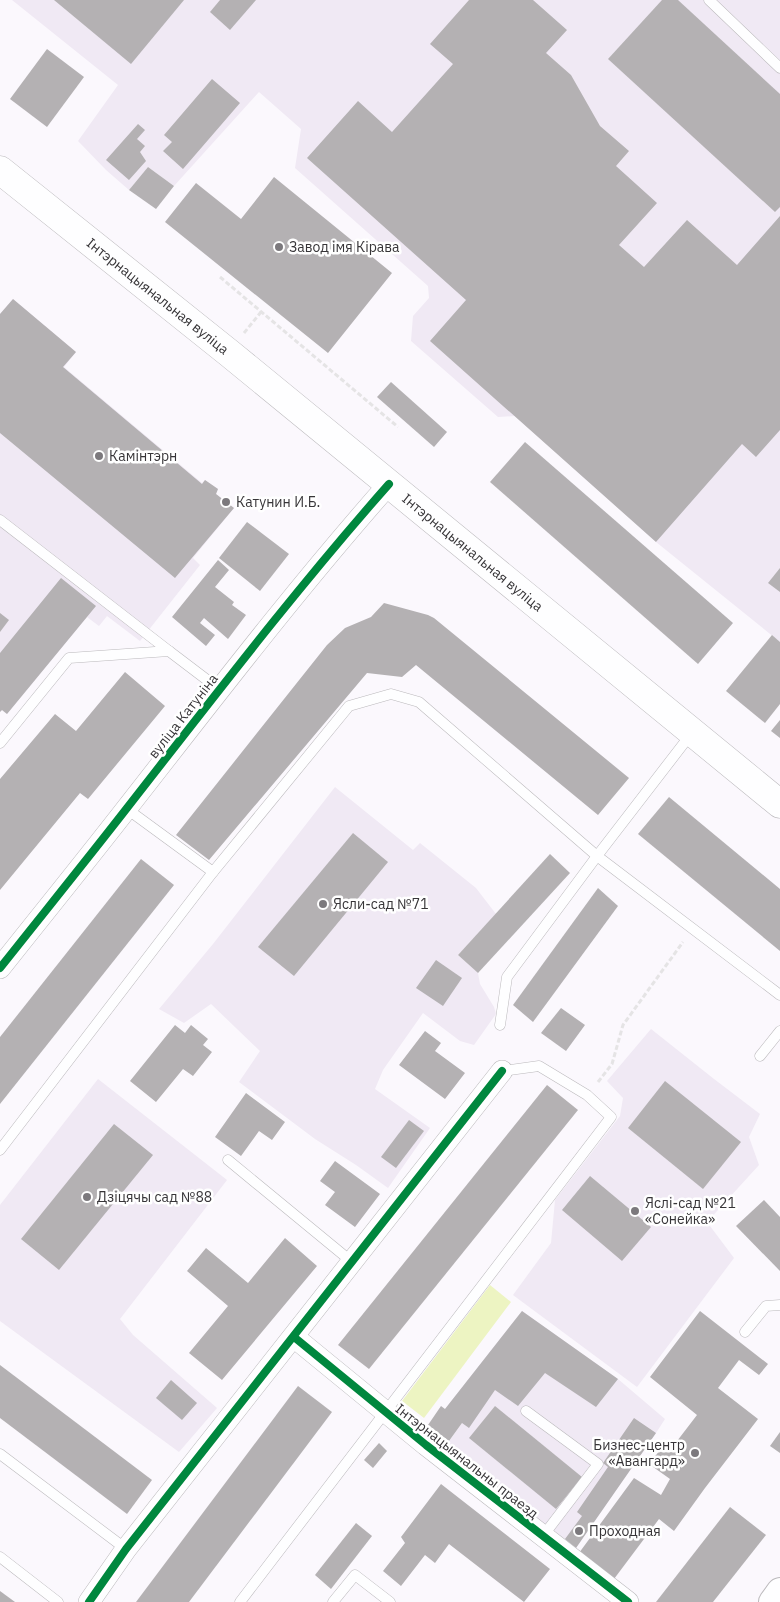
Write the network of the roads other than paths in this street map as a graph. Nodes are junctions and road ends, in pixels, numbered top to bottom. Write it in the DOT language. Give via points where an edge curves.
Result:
graph roads {
  1 [pos="709,0"];
  2 [pos="780,68"];
  3 [pos="0,170"];
  4 [pos="389,484"];
  5 [pos="0,520"];
  6 [pos="169,651"];
  7 [pos="219,689"];
  8 [pos="692,733"];
  9 [pos="0,743"];
  10 [pos="780,804"];
  11 [pos="126,809"];
  12 [pos="597,856"];
  13 [pos="213,872"];
  14 [pos="0,968"];
  15 [pos="780,996"];
  16 [pos="500,1026"];
  17 [pos="780,1031"];
  18 [pos="760,1056"];
  19 [pos="502,1071"];
  20 [pos="0,1150"];
  21 [pos="228,1160"];
  22 [pos="352,1262"];
  23 [pos="780,1305"];
  24 [pos="744,1332"];
  25 [pos="294,1337"];
  26 [pos="526,1411"];
  27 [pos="384,1412"];
  28 [pos="0,1454"];
  29 [pos="544,1536"];
  30 [pos="126,1549"];
  31 [pos="0,1556"];
  32 [pos="780,1591"];
  33 [pos="58,1602"];
  34 [pos="89,1602"];
  35 [pos="240,1602"];
  36 [pos="333,1602"];
  37 [pos="390,1602"];
  38 [pos="628,1602"];
  39 [pos="772,1602"];
  1 -- 2 [label="lane"];
  3 -- 4 [label="main road, Інтэрнацыянальная вуліца"];
  4 -- 7 [label="street, вуліца Катуніна"];
  4 -- 8 [label="main road, Інтэрнацыянальная вуліца"];
  5 -- 6 [label="lane"];
  6 -- 7 [label="lane"];
  6 -- 9 [label="lane" via="69,658"];
  7 -- 11 [label="street, вуліца Катуніна"];
  8 -- 10 [label="main road, Інтэрнацыянальная вуліца"];
  8 -- 12 [label="lane"];
  11 -- 13 [label="lane"];
  11 -- 14 [label="street, вуліца Катуніна"];
  12 -- 13 [label="lane" via="420,702 391,694 349,706"];
  12 -- 15 [label="lane"];
  12 -- 16 [label="lane" via="507,978"];
  13 -- 20 [label="lane"];
  17 -- 18 [label="lane"];
  19 -- 22 [label="street"];
  19 -- 27 [label="lane" via="539,1066 587,1095 611,1117"];
  21 -- 22 [label="lane"];
  22 -- 25 [label="street"];
  23 -- 24 [label="lane" via="766,1306"];
  25 -- 27 [label="street, Інтэрнацыянальны праезд"];
  25 -- 30 [label="street"];
  26 -- 29 [label="lane" via="598,1464"];
  27 -- 29 [label="street, Інтэрнацыянальны праезд"];
  27 -- 35 [label="lane"];
  28 -- 30 [label="lane"];
  29 -- 38 [label="street, Інтэрнацыянальны праезд"];
  30 -- 34 [label="street"];
  31 -- 33 [label="lane"];
  32 -- 39 [label="street"];
  36 -- 37 [label="lane" via="355,1575"];
}
